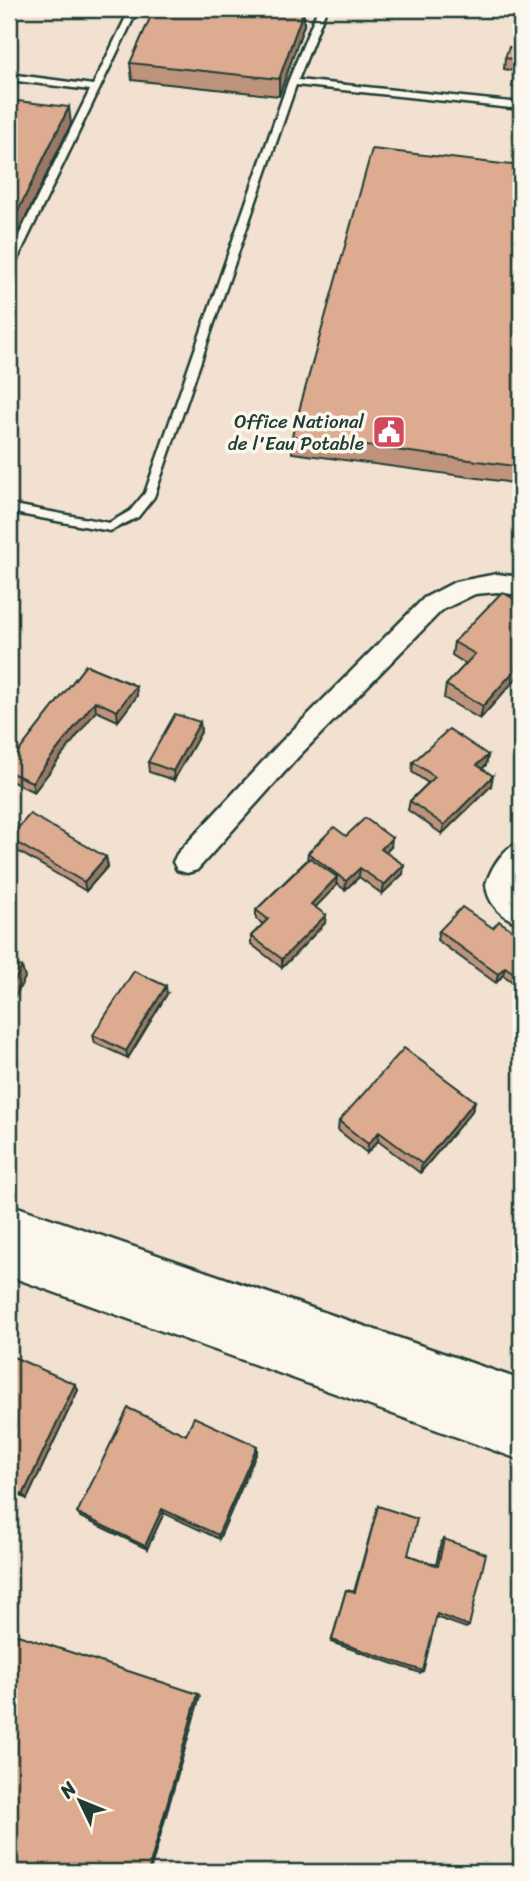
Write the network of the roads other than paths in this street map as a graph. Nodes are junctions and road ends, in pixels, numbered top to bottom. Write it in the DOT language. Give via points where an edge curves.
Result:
graph roads {
  1 [pos="134,9"];
  2 [pos="321,9"];
  3 [pos="9,77"];
  4 [pos="293,82"];
  5 [pos="95,88"];
  6 [pos="521,106"];
  7 [pos="9,266"];
  8 [pos="9,508"];
  9 [pos="521,586"];
  10 [pos="521,853"];
  11 [pos="187,862"];
  12 [pos="521,912"];
  13 [pos="9,1223"];
  14 [pos="9,1257"];
  15 [pos="506,1415"];
  1 -- 5 [label="lane"];
  2 -- 4 [label="lane"];
  3 -- 5 [label="lane"];
  4 -- 6 [label="lane"];
  4 -- 8 [label="lane" via="150,494 134,514 110,527"];
  5 -- 7 [label="lane"];
  9 -- 11 [label="street" via="470,586 433,604"];
  10 -- 12 [label="street" via="498,886 503,898"];
  13 -- 15 [label="street"];
  14 -- 15 [label="street"];
}
